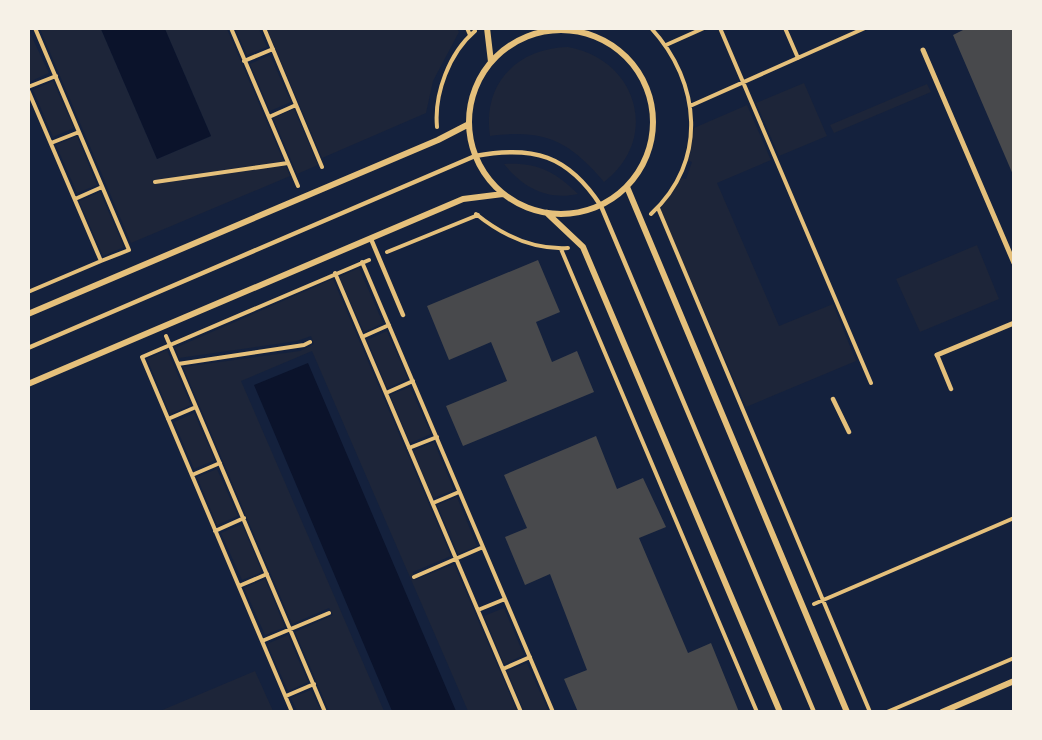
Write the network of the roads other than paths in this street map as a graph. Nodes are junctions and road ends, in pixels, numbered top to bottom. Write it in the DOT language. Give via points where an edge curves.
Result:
graph roads {
  1 [pos="487,28"];
  2 [pos="575,30"];
  3 [pos="923,50"];
  4 [pos="491,62"];
  5 [pos="469,124"];
  6 [pos="475,156"];
  7 [pos="627,187"];
  8 [pos="503,194"];
  9 [pos="601,206"];
  10 [pos="547,213"];
  11 [pos="371,239"];
  12 [pos="1014,263"];
  13 [pos="28,314"];
  14 [pos="403,315"];
  15 [pos="1014,322"];
  16 [pos="28,348"];
  17 [pos="937,355"];
  18 [pos="28,384"];
  19 [pos="951,389"];
  20 [pos="833,399"];
  21 [pos="849,432"];
  22 [pos="1014,681"];
  23 [pos="780,711"];
  24 [pos="814,711"];
  25 [pos="847,711"];
  26 [pos="942,711"];
  1 -- 4 [label="street"];
  2 -- 4 [label="street" via="545,31 516,42"];
  2 -- 7 [label="street" via="604,40 627,57 644,80 652,108 652,136 644,164"];
  3 -- 12 [label="street"];
  4 -- 5 [label="street" via="476,86"];
  5 -- 6 [label="street"];
  5 -- 13 [label="street"];
  6 -- 8 [label="street"];
  6 -- 9 [label="lane" via="503,151 556,159 574,172"];
  6 -- 16 [label="lane"];
  7 -- 9 [label="street"];
  7 -- 25 [label="street"];
  8 -- 10 [label="street" via="524,207"];
  8 -- 11 [label="street" via="463,199"];
  9 -- 10 [label="street" via="574,214"];
  9 -- 24 [label="lane"];
  10 -- 23 [label="street" via="583,247"];
  11 -- 14 [label="lane"];
  11 -- 18 [label="street"];
  15 -- 17 [label="street"];
  17 -- 19 [label="lane"];
  20 -- 21 [label="lane"];
  22 -- 26 [label="street"];
}
